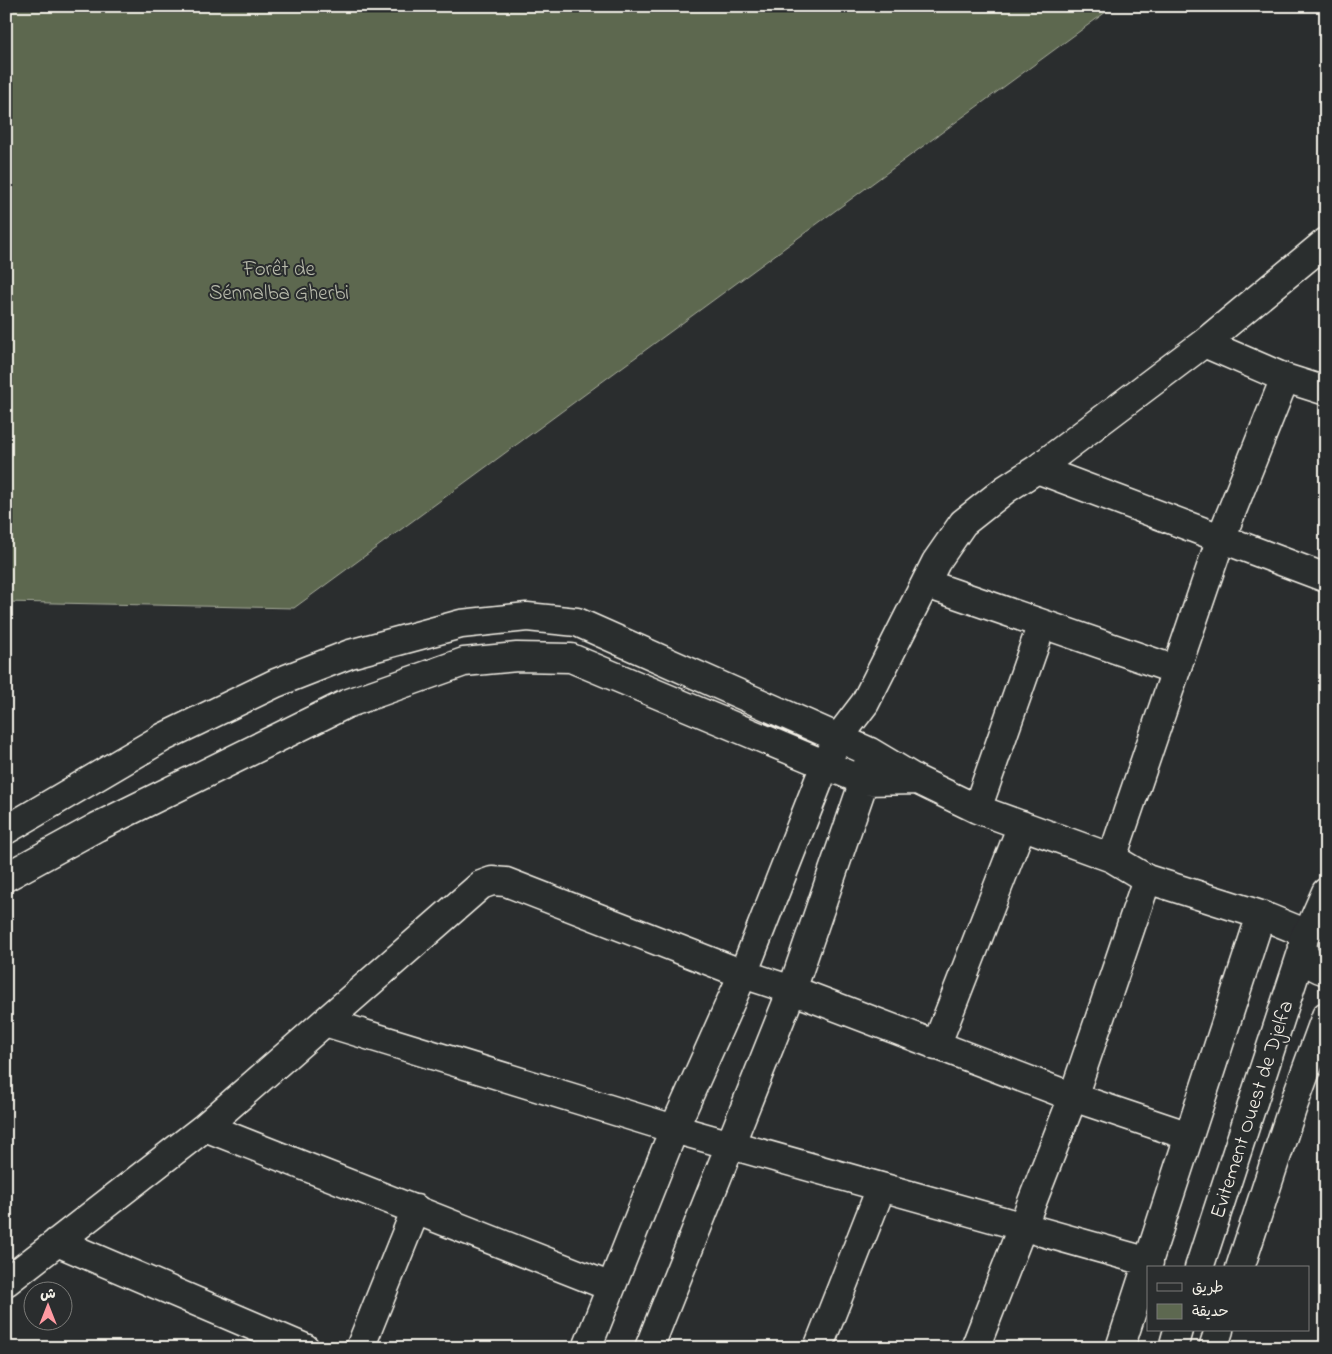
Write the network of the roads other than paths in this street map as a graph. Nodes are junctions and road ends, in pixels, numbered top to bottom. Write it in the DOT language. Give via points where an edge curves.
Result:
graph roads {
  1 [pos="1326,242"];
  2 [pos="1204,343"];
  3 [pos="1285,378"];
  4 [pos="1326,391"];
  5 [pos="1037,469"];
  6 [pos="1221,538"];
  7 [pos="1326,578"];
  8 [pos="926,584"];
  9 [pos="1042,624"];
  10 [pos="1176,670"];
  11 [pos="865,703"];
  12 [pos="839,738"];
  13 [pos="870,752"];
  14 [pos="825,765"];
  15 [pos="917,780"];
  16 [pos="864,781"];
  17 [pos="977,809"];
  18 [pos="1022,825"];
  19 [pos="6,830"];
  20 [pos="1112,858"];
  21 [pos="6,877"];
  22 [pos="1148,878"];
  23 [pos="1326,892"];
  24 [pos="1261,915"];
  25 [pos="1311,932"];
  26 [pos="1326,971"];
  27 [pos="742,974"];
  28 [pos="792,990"];
  29 [pos="1326,1016"];
  30 [pos="326,1022"];
  31 [pos="936,1046"];
  32 [pos="1326,1062"];
  33 [pos="1073,1096"];
  34 [pos="1292,1110"];
  35 [pos="205,1127"];
  36 [pos="674,1129"];
  37 [pos="1189,1136"];
  38 [pos="731,1144"];
  39 [pos="881,1188"];
  40 [pos="416,1209"];
  41 [pos="1021,1226"];
  42 [pos="57,1242"];
  43 [pos="1148,1262"];
  44 [pos="1200,1266"];
  45 [pos="1241,1266"];
  46 [pos="6,1282"];
  47 [pos="611,1287"];
  48 [pos="1177,1332"];
  49 [pos="1218,1332"];
  50 [pos="264,1340"];
  51 [pos="305,1348"];
  52 [pos="360,1348"];
  53 [pos="587,1348"];
  54 [pos="649,1348"];
  55 [pos="818,1348"];
  56 [pos="975,1348"];
  57 [pos="1120,1348"];
  58 [pos="1173,1348"];
  59 [pos="1213,1348"];
  1 -- 2 [label="main road"];
  2 -- 3 [label="main road"];
  2 -- 5 [label="main road"];
  3 -- 4 [label="main road"];
  3 -- 6 [label="main road"];
  5 -- 6 [label="main road"];
  5 -- 8 [label="main road" via="964,523 936,562"];
  6 -- 7 [label="main road"];
  6 -- 10 [label="main road"];
  8 -- 9 [label="main road"];
  8 -- 11 [label="main road"];
  9 -- 10 [label="main road"];
  9 -- 17 [label="main road"];
  10 -- 20 [label="main road"];
  11 -- 12 [label="main road"];
  11 -- 13 [label="main road"];
  12 -- 13 [label="main road"];
  12 -- 14 [label="main road"];
  12 -- 19 [label="main road" via="577,622 527,617 461,624 350,654 276,683 164,738"];
  13 -- 15 [label="main road"];
  13 -- 16 [label="main road"];
  14 -- 16 [label="main road"];
  14 -- 21 [label="main road" via="571,658 517,657 464,662 346,704 97,827"];
  14 -- 27 [label="main road"];
  15 -- 16 [label="main road"];
  15 -- 17 [label="main road"];
  16 -- 28 [label="main road"];
  17 -- 18 [label="main road"];
  18 -- 20 [label="main road"];
  18 -- 31 [label="main road"];
  20 -- 22 [label="main road"];
  22 -- 24 [label="main road"];
  22 -- 33 [label="main road"];
  23 -- 25 [label="main road, Evitement Ouest de Djelfa"];
  24 -- 25 [label="main road"];
  24 -- 37 [label="main road"];
  25 -- 26 [label="main road" via="1305,958 1318,969"];
  25 -- 44 [label="main road, Evitement Ouest de Djelfa"];
  27 -- 28 [label="main road"];
  27 -- 30 [label="main road" via="506,882 492,881 481,885"];
  27 -- 36 [label="main road"];
  28 -- 31 [label="main road"];
  28 -- 38 [label="main road"];
  29 -- 34 [label="main road, Evitement Ouest de Djelfa"];
  30 -- 35 [label="main road"];
  30 -- 36 [label="main road"];
  31 -- 33 [label="main road"];
  32 -- 34 [label="main road"];
  33 -- 37 [label="main road"];
  33 -- 41 [label="main road"];
  34 -- 45 [label="main road, Evitement Ouest de Djelfa"];
  35 -- 40 [label="main road"];
  35 -- 42 [label="main road"];
  36 -- 38 [label="main road"];
  36 -- 47 [label="main road"];
  37 -- 43 [label="main road"];
  38 -- 39 [label="main road"];
  38 -- 54 [label="main road"];
  39 -- 41 [label="main road"];
  39 -- 55 [label="main road"];
  40 -- 47 [label="main road"];
  40 -- 52 [label="main road"];
  41 -- 43 [label="main road"];
  41 -- 56 [label="main road"];
  42 -- 46 [label="main road"];
  42 -- 50 [label="main road"];
  43 -- 57 [label="main road"];
  47 -- 53 [label="main road"];
  48 -- 58 [label="main road"];
  49 -- 59 [label="main road"];
  50 -- 51 [label="main road"];
}
